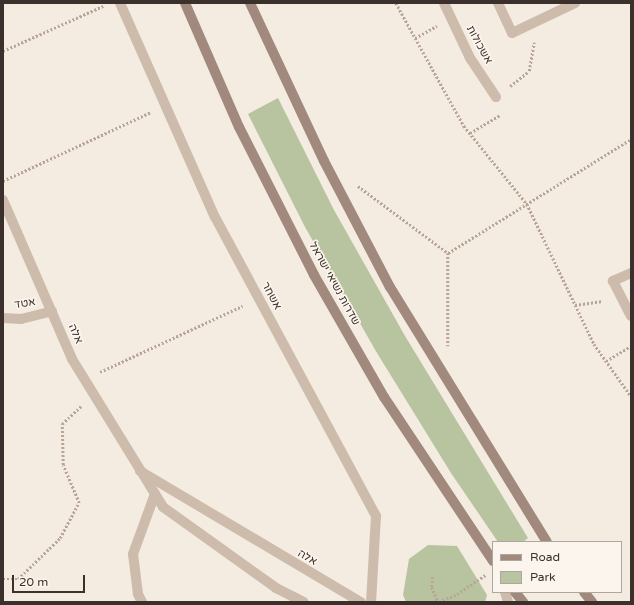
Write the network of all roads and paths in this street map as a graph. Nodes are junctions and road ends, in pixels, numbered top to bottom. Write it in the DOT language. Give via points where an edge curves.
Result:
graph roads {
  1 [pos="109,3"];
  2 [pos="120,3"];
  3 [pos="185,3"];
  4 [pos="250,3"];
  5 [pos="396,3"];
  6 [pos="444,3"];
  7 [pos="498,3"];
  8 [pos="575,3"];
  9 [pos="452,19"];
  10 [pos="539,20"];
  11 [pos="415,38"];
  12 [pos="3,51"];
  13 [pos="528,71"];
  14 [pos="496,97"];
  15 [pos="164,106"];
  16 [pos="504,112"];
  17 [pos="470,133"];
  18 [pos="631,139"];
  19 [pos="3,181"];
  20 [pos="355,184"];
  21 [pos="3,200"];
  22 [pos="527,204"];
  23 [pos="448,252"];
  24 [pos="631,273"];
  25 [pos="259,298"];
  26 [pos="622,298"];
  27 [pos="575,305"];
  28 [pos="52,311"];
  29 [pos="631,316"];
  30 [pos="3,318"];
  31 [pos="631,346"];
  32 [pos="448,353"];
  33 [pos="606,361"];
  34 [pos="84,379"];
  35 [pos="93,395"];
  36 [pos="631,396"];
  37 [pos="138,470"];
  38 [pos="155,494"];
  39 [pos="546,541"];
  40 [pos="492,559"];
  41 [pos="485,574"];
  42 [pos="433,577"];
  43 [pos="3,579"];
  44 [pos="516,593"];
  45 [pos="585,593"];
  46 [pos="142,602"];
  47 [pos="304,602"];
  48 [pos="361,602"];
  49 [pos="371,602"];
  50 [pos="439,602"];
  51 [pos="522,602"];
  52 [pos="592,602"];
  1 -- 12 [label="path"];
  2 -- 15 [label="street, אשחר"];
  3 -- 40 [label="main road, שדרות נשיאי ישראל" via="239,127 314,275 384,397"];
  4 -- 39 [label="main road" via="324,161 390,287"];
  5 -- 11 [label="path"];
  6 -- 9 [label="street, אשכולות"];
  7 -- 10 [label="street" via="512,33"];
  8 -- 10 [label="street"];
  9 -- 11 [label="path"];
  9 -- 14 [label="street, אשכולות" via="470,58"];
  10 -- 13 [label="path"];
  11 -- 17 [label="path"];
  15 -- 19 [label="path"];
  15 -- 25 [label="street, אשחר" via="215,217"];
  16 -- 17 [label="path"];
  17 -- 22 [label="path"];
  18 -- 22 [label="path"];
  20 -- 23 [label="path"];
  21 -- 28 [label="street, אלה"];
  22 -- 23 [label="path"];
  22 -- 27 [label="path"];
  23 -- 32 [label="path"];
  24 -- 26 [label="street" via="613,281"];
  25 -- 34 [label="path"];
  25 -- 49 [label="street, אשחר" via="376,516"];
  26 -- 27 [label="path"];
  26 -- 29 [label="street"];
  27 -- 33 [label="path" via="594,344"];
  28 -- 30 [label="street, אטד" via="21,319"];
  28 -- 34 [label="street, אלה" via="72,359"];
  31 -- 33 [label="path"];
  33 -- 36 [label="path"];
  34 -- 35 [label="street, אלה"];
  35 -- 37 [label="street, אלה"];
  35 -- 43 [label="path" via="62,424 63,465 79,503 60,538 18,579"];
  37 -- 38 [label="street, אלה"];
  37 -- 48 [label="street, אלה"];
  38 -- 46 [label="street" via="133,554 138,594"];
  38 -- 47 [label="street, אלה" via="163,507 276,588"];
  41 -- 50 [label="path" via="457,594"];
  42 -- 50 [label="path" via="432,587"];
  44 -- 51 [label="main road"];
  45 -- 52 [label="main road"];
}
